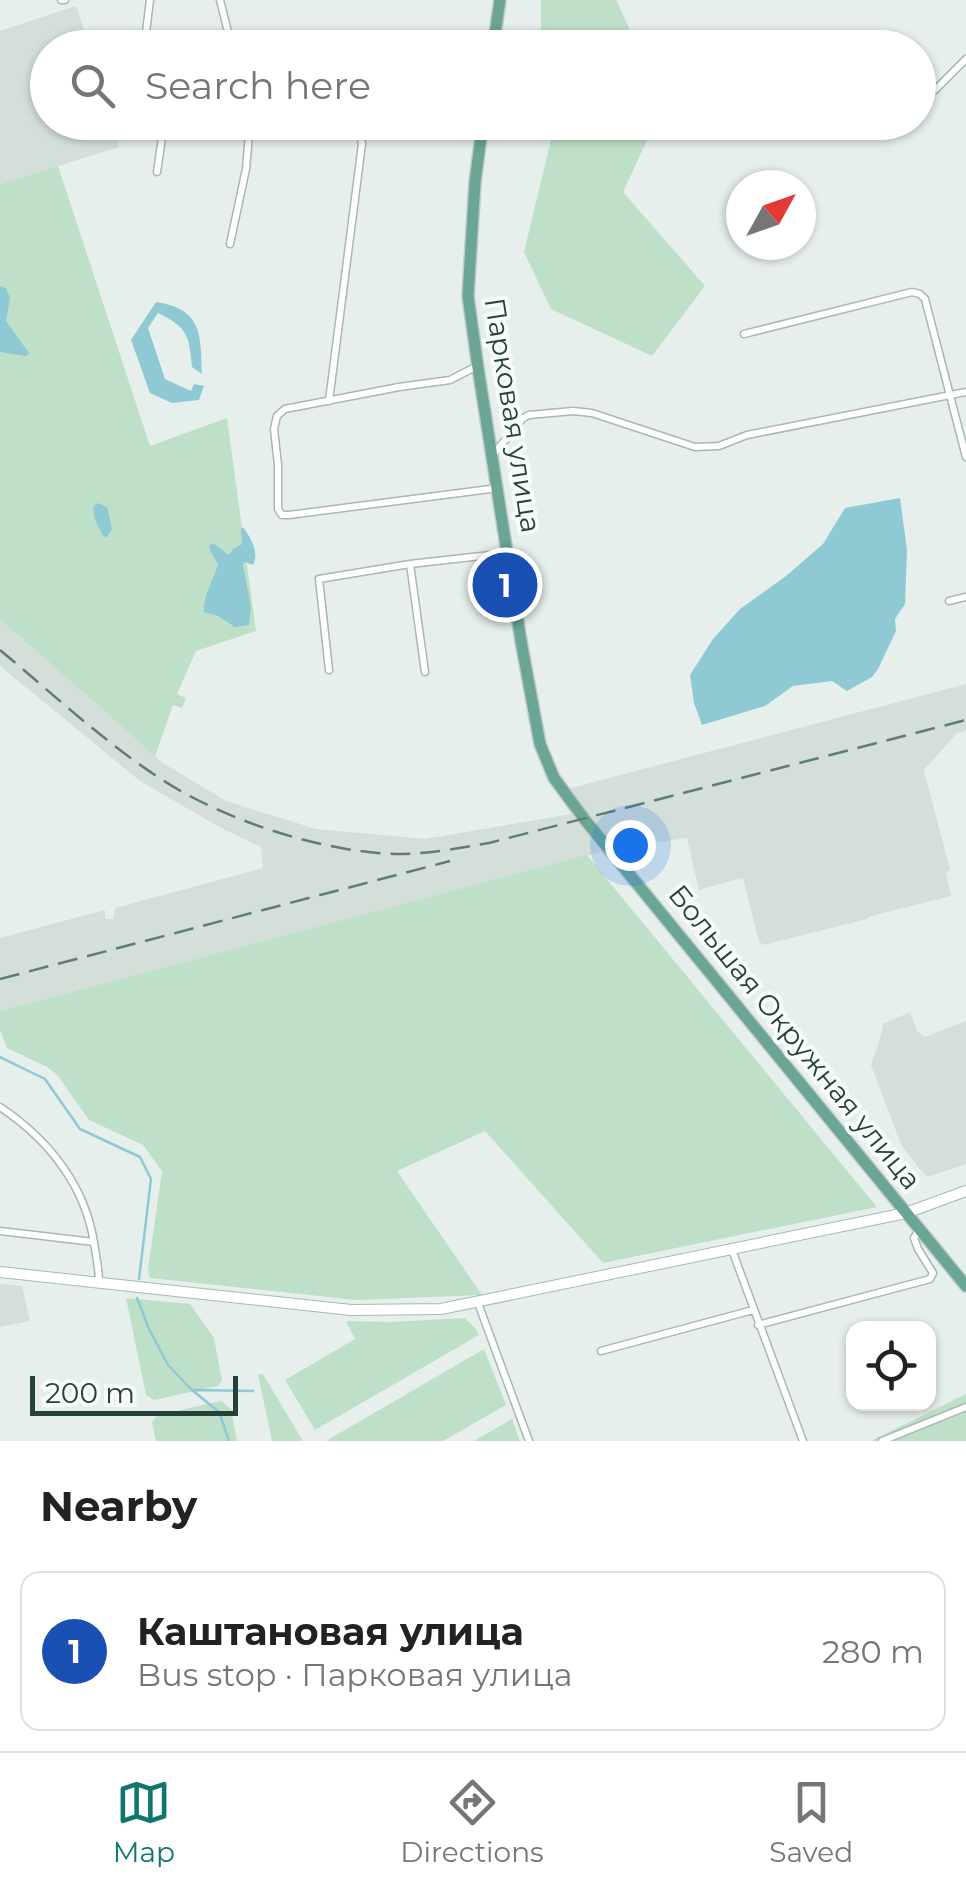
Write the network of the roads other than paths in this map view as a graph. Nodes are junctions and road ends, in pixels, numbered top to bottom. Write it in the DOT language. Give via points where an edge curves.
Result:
graph roads {
  1 [pos="150,0"];
  2 [pos="220,0"];
  3 [pos="500,0"];
  4 [pos="146,30"];
  5 [pos="228,30"];
  6 [pos="496,30"];
  7 [pos="966,59"];
  8 [pos="936,89"];
  9 [pos="162,140"];
  10 [pos="248,140"];
  11 [pos="361,140"];
  12 [pos="481,140"];
  13 [pos="157,172"];
  14 [pos="230,244"];
  15 [pos="744,334"];
  16 [pos="478,366"];
  17 [pos="966,392"];
  18 [pos="950,395"];
  19 [pos="329,401"];
  20 [pos="493,454"];
  21 [pos="966,457"];
  22 [pos="498,488"];
  23 [pos="508,553"];
  24 [pos="410,564"];
  25 [pos="966,597"];
  26 [pos="949,602"];
  27 [pos="330,670"];
  28 [pos="425,672"];
  29 [pos="585,820"];
  30 [pos="0,1107"];
  31 [pos="966,1192"];
  32 [pos="906,1212"];
  33 [pos="920,1229"];
  34 [pos="0,1231"];
  35 [pos="94,1242"];
  36 [pos="731,1249"];
  37 [pos="0,1272"];
  38 [pos="99,1283"];
  39 [pos="966,1286"];
  40 [pos="478,1303"];
  41 [pos="753,1310"];
  42 [pos="758,1325"];
  43 [pos="601,1351"];
  44 [pos="966,1407"];
  45 [pos="529,1441"];
  46 [pos="803,1441"];
  47 [pos="882,1441"];
  1 -- 4 [label="street"];
  2 -- 5 [label="street"];
  3 -- 6 [label="main road"];
  7 -- 8 [label="street"];
  9 -- 13 [label="street"];
  10 -- 14 [label="street"];
  11 -- 19 [label="street"];
  12 -- 16 [label="main road, Парковая улица" via="468,296"];
  15 -- 18 [label="street" via="920,294"];
  16 -- 19 [label="street" via="450,380"];
  16 -- 20 [label="main road, Парковая улица"];
  17 -- 18 [label="street"];
  18 -- 20 [label="street" via="718,446 694,447 592,413 530,414"];
  18 -- 21 [label="street"];
  19 -- 22 [label="street" via="277,416 282,515"];
  20 -- 22 [label="main road, Парковая улица"];
  22 -- 23 [label="main road, Парковая улица"];
  23 -- 24 [label="street"];
  23 -- 29 [label="main road, Парковая улица" via="540,744 554,778"];
  24 -- 27 [label="street" via="319,579"];
  24 -- 28 [label="street"];
  25 -- 26 [label="street"];
  29 -- 32 [label="main road, Большая Окружная улица"];
  30 -- 35 [label="street" via="26,1124 68,1171"];
  31 -- 32 [label="street"];
  32 -- 33 [label="main road, Большая Окружная улица"];
  32 -- 36 [label="street"];
  33 -- 39 [label="main road, Большая Окружная улица"];
  33 -- 42 [label="street" via="914,1238 930,1279"];
  34 -- 35 [label="street"];
  35 -- 38 [label="street"];
  36 -- 40 [label="street"];
  36 -- 41 [label="street"];
  37 -- 38 [label="street"];
  38 -- 40 [label="street" via="351,1310"];
  40 -- 45 [label="street"];
  41 -- 42 [label="street"];
  41 -- 43 [label="street"];
  42 -- 46 [label="street"];
  44 -- 47 [label="street"];
}
